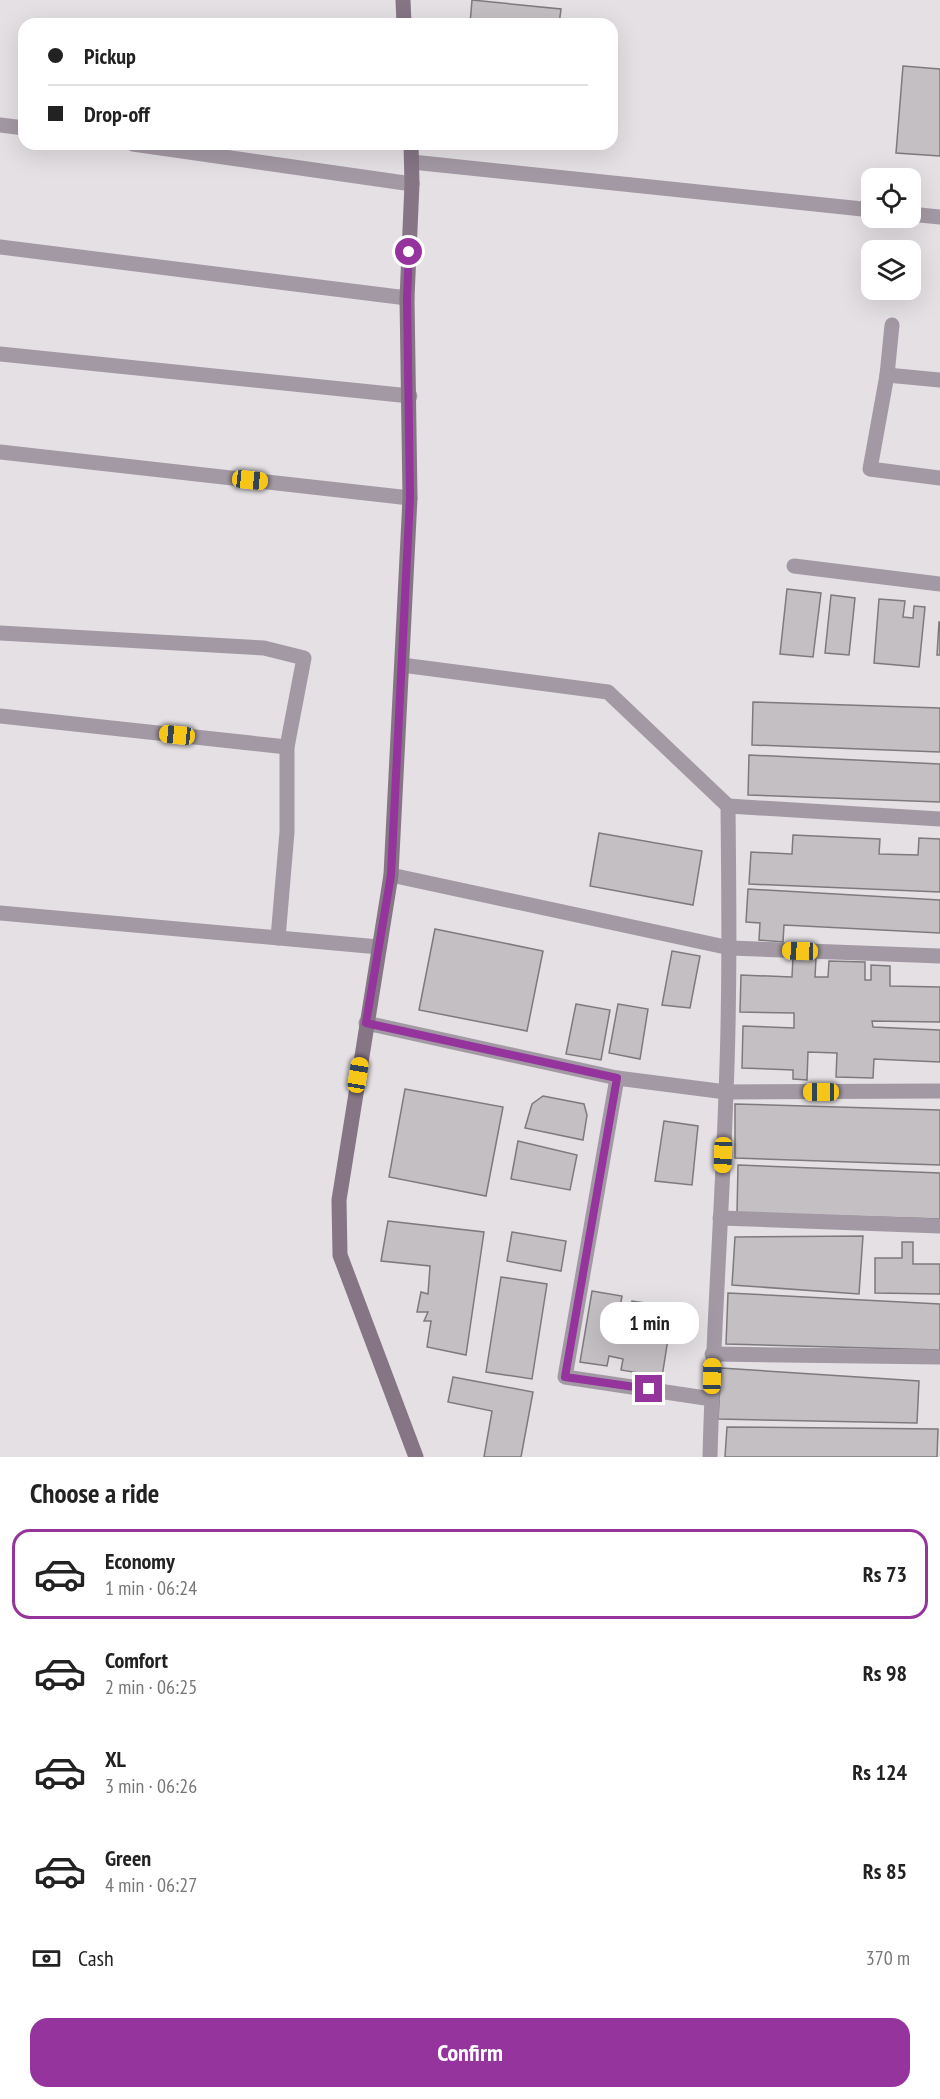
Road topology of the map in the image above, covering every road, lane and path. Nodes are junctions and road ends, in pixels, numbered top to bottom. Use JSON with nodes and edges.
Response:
{"nodes":[{"id":1,"x":403,"y":0,"type":"edge"},
{"id":2,"x":404,"y":18,"type":"edge"},
{"id":3,"x":0,"y":125,"type":"edge"},
{"id":4,"x":18,"y":127,"type":"edge"},
{"id":5,"x":175,"y":150,"type":"edge"},
{"id":6,"x":411,"y":150,"type":"edge"},
{"id":7,"x":412,"y":162,"type":"junction"},
{"id":8,"x":412,"y":184,"type":"junction"},
{"id":9,"x":861,"y":209,"type":"edge"},
{"id":10,"x":921,"y":215,"type":"edge"},
{"id":11,"x":940,"y":217,"type":"edge"},
{"id":12,"x":0,"y":247,"type":"edge"},
{"id":13,"x":407,"y":298,"type":"junction"},
{"id":14,"x":892,"y":325,"type":"dead end"},
{"id":15,"x":0,"y":354,"type":"edge"},
{"id":16,"x":887,"y":375,"type":"junction"},
{"id":17,"x":940,"y":380,"type":"edge"},
{"id":18,"x":410,"y":396,"type":"junction"},
{"id":19,"x":0,"y":452,"type":"edge"},
{"id":20,"x":940,"y":478,"type":"edge"},
{"id":21,"x":410,"y":498,"type":"junction"},
{"id":22,"x":794,"y":566,"type":"dead end"},
{"id":23,"x":940,"y":584,"type":"edge"},
{"id":24,"x":0,"y":633,"type":"edge"},
{"id":25,"x":402,"y":665,"type":"junction"},
{"id":26,"x":0,"y":716,"type":"edge"},
{"id":27,"x":287,"y":747,"type":"junction"},
{"id":28,"x":728,"y":806,"type":"junction"},
{"id":29,"x":940,"y":819,"type":"edge"},
{"id":30,"x":391,"y":875,"type":"junction"},
{"id":31,"x":0,"y":914,"type":"edge"},
{"id":32,"x":278,"y":938,"type":"junction"},
{"id":33,"x":378,"y":947,"type":"junction"},
{"id":34,"x":730,"y":948,"type":"junction"},
{"id":35,"x":940,"y":956,"type":"edge"},
{"id":36,"x":366,"y":1023,"type":"junction"},
{"id":37,"x":617,"y":1078,"type":"junction"},
{"id":38,"x":940,"y":1091,"type":"edge"},
{"id":39,"x":726,"y":1092,"type":"junction"},
{"id":40,"x":720,"y":1218,"type":"junction"},
{"id":41,"x":940,"y":1226,"type":"edge"},
{"id":42,"x":712,"y":1354,"type":"junction"},
{"id":43,"x":940,"y":1357,"type":"edge"},
{"id":44,"x":712,"y":1399,"type":"junction"},
{"id":45,"x":416,"y":1457,"type":"edge"},
{"id":46,"x":710,"y":1457,"type":"edge"}],
"edges":[{"from":1,"to":2,"type":"main road"},
{"from":3,"to":4,"type":"street"},
{"from":5,"to":8,"type":"street"},
{"from":6,"to":7,"type":"main road"},
{"from":7,"to":8,"type":"main road"},
{"from":7,"to":9,"type":"street"},
{"from":8,"to":13,"type":"main road"},
{"from":10,"to":11,"type":"street"},
{"from":12,"to":13,"type":"street"},
{"from":13,"to":18,"type":"main road"},
{"from":14,"to":16,"type":"street"},
{"from":15,"to":18,"type":"street"},
{"from":16,"to":17,"type":"street"},
{"from":16,"to":20,"type":"street"},
{"from":18,"to":21,"type":"main road"},
{"from":19,"to":21,"type":"street"},
{"from":21,"to":25,"type":"main road"},
{"from":22,"to":23,"type":"street"},
{"from":24,"to":27,"type":"street"},
{"from":25,"to":28,"type":"street"},
{"from":25,"to":30,"type":"main road"},
{"from":26,"to":27,"type":"street"},
{"from":27,"to":32,"type":"street"},
{"from":28,"to":29,"type":"street"},
{"from":28,"to":34,"type":"street"},
{"from":30,"to":33,"type":"main road"},
{"from":30,"to":34,"type":"street"},
{"from":31,"to":32,"type":"street"},
{"from":32,"to":33,"type":"street"},
{"from":33,"to":36,"type":"main road"},
{"from":34,"to":35,"type":"street"},
{"from":34,"to":39,"type":"street"},
{"from":36,"to":37,"type":"street"},
{"from":36,"to":45,"type":"main road"},
{"from":37,"to":39,"type":"street"},
{"from":37,"to":44,"type":"street"},
{"from":38,"to":39,"type":"street"},
{"from":39,"to":40,"type":"street"},
{"from":40,"to":41,"type":"street"},
{"from":40,"to":42,"type":"street"},
{"from":42,"to":43,"type":"street"},
{"from":42,"to":44,"type":"street"},
{"from":44,"to":46,"type":"street"}]}
